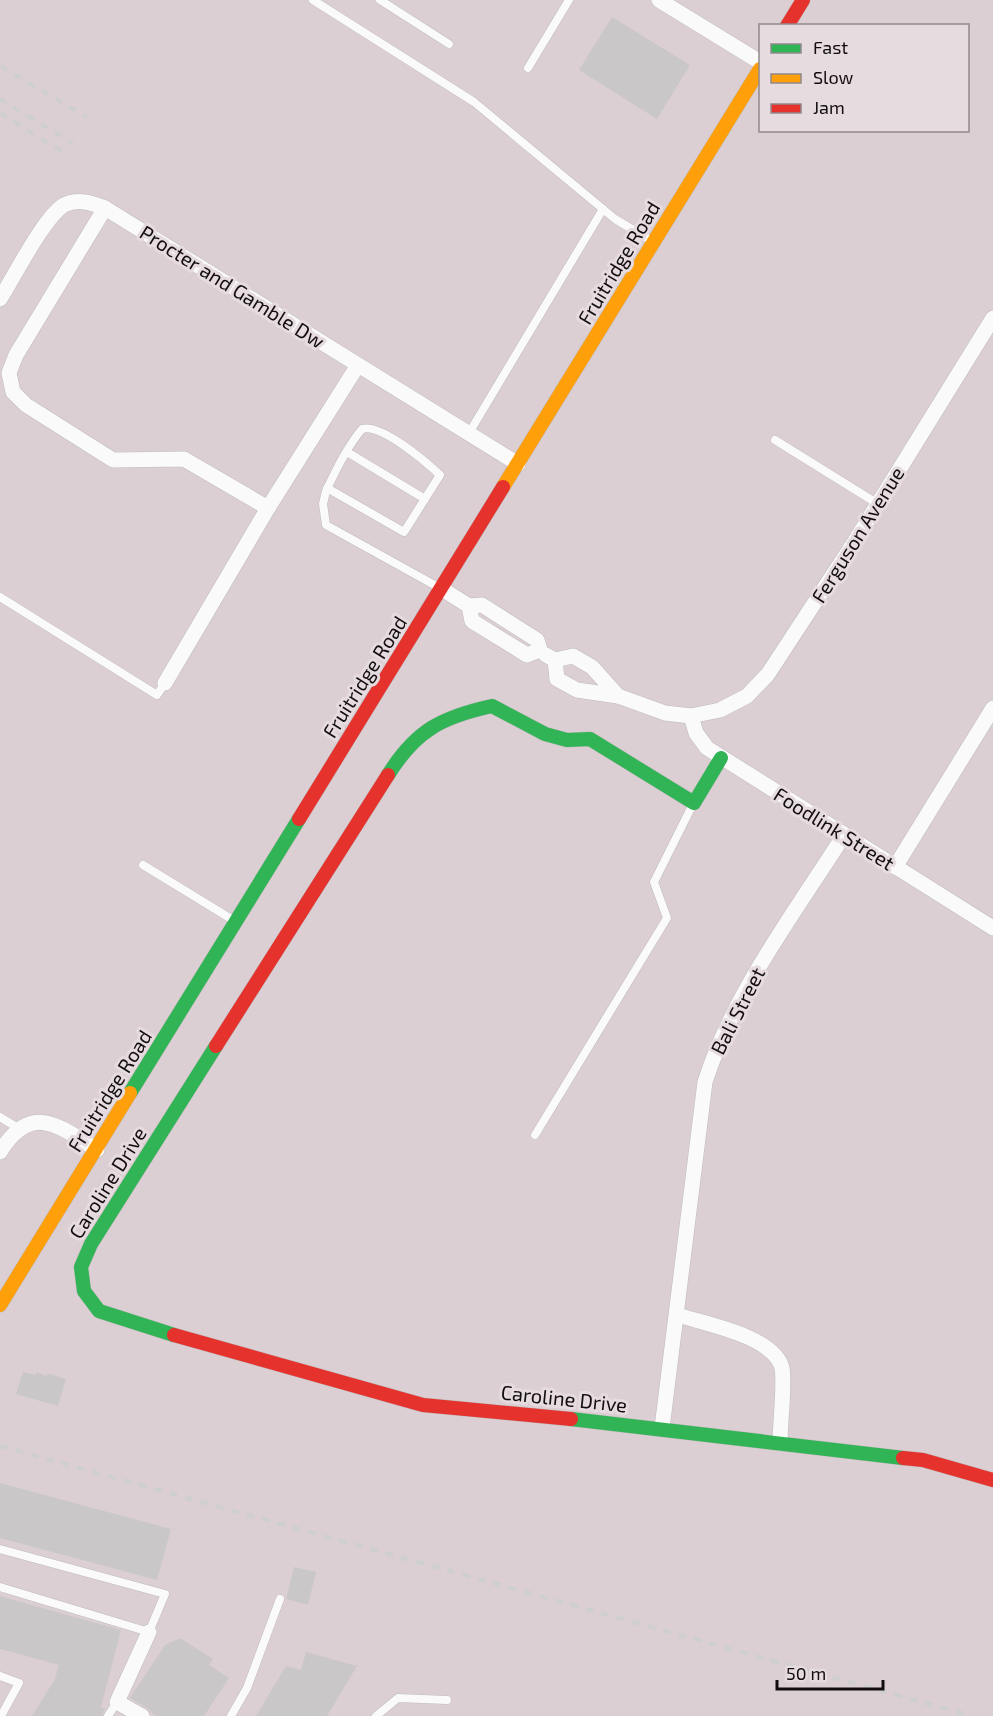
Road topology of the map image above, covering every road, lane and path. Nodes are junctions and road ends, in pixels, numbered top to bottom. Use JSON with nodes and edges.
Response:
{"nodes":[{"id":1,"x":313,"y":0,"type":"edge"},
{"id":2,"x":380,"y":0,"type":"edge"},
{"id":3,"x":568,"y":0,"type":"edge"},
{"id":4,"x":659,"y":0,"type":"edge"},
{"id":5,"x":803,"y":0,"type":"edge"},
{"id":6,"x":788,"y":24,"type":"edge"},
{"id":7,"x":449,"y":44,"type":"dead end"},
{"id":8,"x":759,"y":61,"type":"edge"},
{"id":9,"x":528,"y":68,"type":"dead end"},
{"id":10,"x":759,"y":71,"type":"edge"},
{"id":11,"x":105,"y":208,"type":"junction"},
{"id":12,"x":603,"y":208,"type":"junction"},
{"id":13,"x":654,"y":243,"type":"junction"},
{"id":14,"x":0,"y":299,"type":"edge"},
{"id":15,"x":993,"y":318,"type":"edge"},
{"id":16,"x":358,"y":365,"type":"junction"},
{"id":17,"x":469,"y":433,"type":"junction"},
{"id":18,"x":775,"y":440,"type":"dead end"},
{"id":19,"x":346,"y":452,"type":"junction"},
{"id":20,"x":518,"y":464,"type":"junction"},
{"id":21,"x":327,"y":488,"type":"junction"},
{"id":22,"x":425,"y":499,"type":"junction"},
{"id":23,"x":878,"y":504,"type":"junction"},
{"id":24,"x":268,"y":507,"type":"junction"},
{"id":25,"x":442,"y":589,"type":"junction"},
{"id":26,"x":0,"y":597,"type":"edge"},
{"id":27,"x":555,"y":660,"type":"junction"},
{"id":28,"x":165,"y":683,"type":"joint"},
{"id":29,"x":618,"y":696,"type":"junction"},
{"id":30,"x":993,"y":708,"type":"edge"},
{"id":31,"x":691,"y":716,"type":"junction"},
{"id":32,"x":721,"y":758,"type":"junction"},
{"id":33,"x":694,"y":803,"type":"junction"},
{"id":34,"x":844,"y":835,"type":"junction"},
{"id":35,"x":143,"y":865,"type":"dead end"},
{"id":36,"x":895,"y":867,"type":"junction"},
{"id":37,"x":237,"y":922,"type":"junction"},
{"id":38,"x":993,"y":928,"type":"edge"},
{"id":39,"x":0,"y":1117,"type":"edge"},
{"id":40,"x":18,"y":1128,"type":"junction"},
{"id":41,"x":535,"y":1135,"type":"dead end"},
{"id":42,"x":97,"y":1150,"type":"junction"},
{"id":43,"x":0,"y":1152,"type":"edge"},
{"id":44,"x":0,"y":1305,"type":"edge"},
{"id":45,"x":678,"y":1315,"type":"junction"},
{"id":46,"x":662,"y":1428,"type":"junction"},
{"id":47,"x":780,"y":1443,"type":"junction"},
{"id":48,"x":993,"y":1480,"type":"edge"},
{"id":49,"x":0,"y":1549,"type":"edge"},
{"id":50,"x":0,"y":1587,"type":"edge"},
{"id":51,"x":280,"y":1599,"type":"dead end"},
{"id":52,"x":149,"y":1632,"type":"junction"},
{"id":53,"x":0,"y":1676,"type":"edge"},
{"id":54,"x":447,"y":1700,"type":"dead end"},
{"id":55,"x":117,"y":1702,"type":"junction"},
{"id":56,"x":1,"y":1716,"type":"edge"},
{"id":57,"x":108,"y":1716,"type":"edge"},
{"id":58,"x":142,"y":1716,"type":"edge"},
{"id":59,"x":231,"y":1716,"type":"edge"},
{"id":60,"x":376,"y":1716,"type":"edge"}],
"edges":[{"from":1,"to":12,"type":"lane"},
{"from":2,"to":7,"type":"lane"},
{"from":3,"to":9,"type":"lane"},
{"from":4,"to":8,"type":"street"},
{"from":5,"to":6,"type":"street"},
{"from":10,"to":13,"type":"street","name":"Fruitridge Road"},
{"from":11,"to":14,"type":"street","name":"Procter and Gamble Dw"},
{"from":11,"to":16,"type":"street","name":"Procter and Gamble Dw"},
{"from":11,"to":24,"type":"street"},
{"from":12,"to":13,"type":"lane"},
{"from":12,"to":17,"type":"lane"},
{"from":13,"to":20,"type":"street","name":"Fruitridge Road"},
{"from":15,"to":23,"type":"street","name":"Ferguson Avenue"},
{"from":16,"to":17,"type":"street","name":"Procter and Gamble Dw"},
{"from":16,"to":24,"type":"street"},
{"from":17,"to":20,"type":"street","name":"Procter and Gamble Dw"},
{"from":18,"to":23,"type":"lane"},
{"from":19,"to":21,"type":"lane"},
{"from":19,"to":22,"type":"lane"},
{"from":19,"to":22,"type":"lane"},
{"from":20,"to":25,"type":"street","name":"Fruitridge Road"},
{"from":21,"to":22,"type":"lane"},
{"from":21,"to":25,"type":"lane"},
{"from":23,"to":31,"type":"street","name":"Ferguson Avenue"},
{"from":24,"to":28,"type":"street"},
{"from":25,"to":27,"type":"street"},
{"from":25,"to":37,"type":"street","name":"Fruitridge Road"},
{"from":26,"to":28,"type":"lane"},
{"from":27,"to":29,"type":"street"},
{"from":27,"to":29,"type":"street"},
{"from":29,"to":31,"type":"street","name":"Ferguson Avenue"},
{"from":30,"to":36,"type":"street"},
{"from":31,"to":32,"type":"street","name":"Foodlink Street"},
{"from":32,"to":33,"type":"street"},
{"from":32,"to":34,"type":"street","name":"Foodlink Street"},
{"from":33,"to":41,"type":"lane"},
{"from":33,"to":46,"type":"street","name":"Caroline Drive"},
{"from":34,"to":36,"type":"street","name":"Foodlink Street"},
{"from":34,"to":45,"type":"street","name":"Bali Street"},
{"from":35,"to":37,"type":"lane"},
{"from":36,"to":38,"type":"street","name":"Foodlink Street"},
{"from":37,"to":42,"type":"street","name":"Fruitridge Road"},
{"from":39,"to":40,"type":"lane"},
{"from":40,"to":42,"type":"street"},
{"from":40,"to":43,"type":"street"},
{"from":42,"to":44,"type":"street","name":"Fruitridge Road"},
{"from":45,"to":46,"type":"street","name":"Bali Street"},
{"from":45,"to":47,"type":"street"},
{"from":46,"to":47,"type":"street","name":"Caroline Drive"},
{"from":47,"to":48,"type":"street","name":"Caroline Drive"},
{"from":49,"to":52,"type":"lane"},
{"from":50,"to":52,"type":"lane"},
{"from":51,"to":59,"type":"lane"},
{"from":52,"to":55,"type":"street"},
{"from":53,"to":56,"type":"lane"},
{"from":54,"to":60,"type":"lane"},
{"from":55,"to":57,"type":"lane"},
{"from":55,"to":58,"type":"street"}]}
